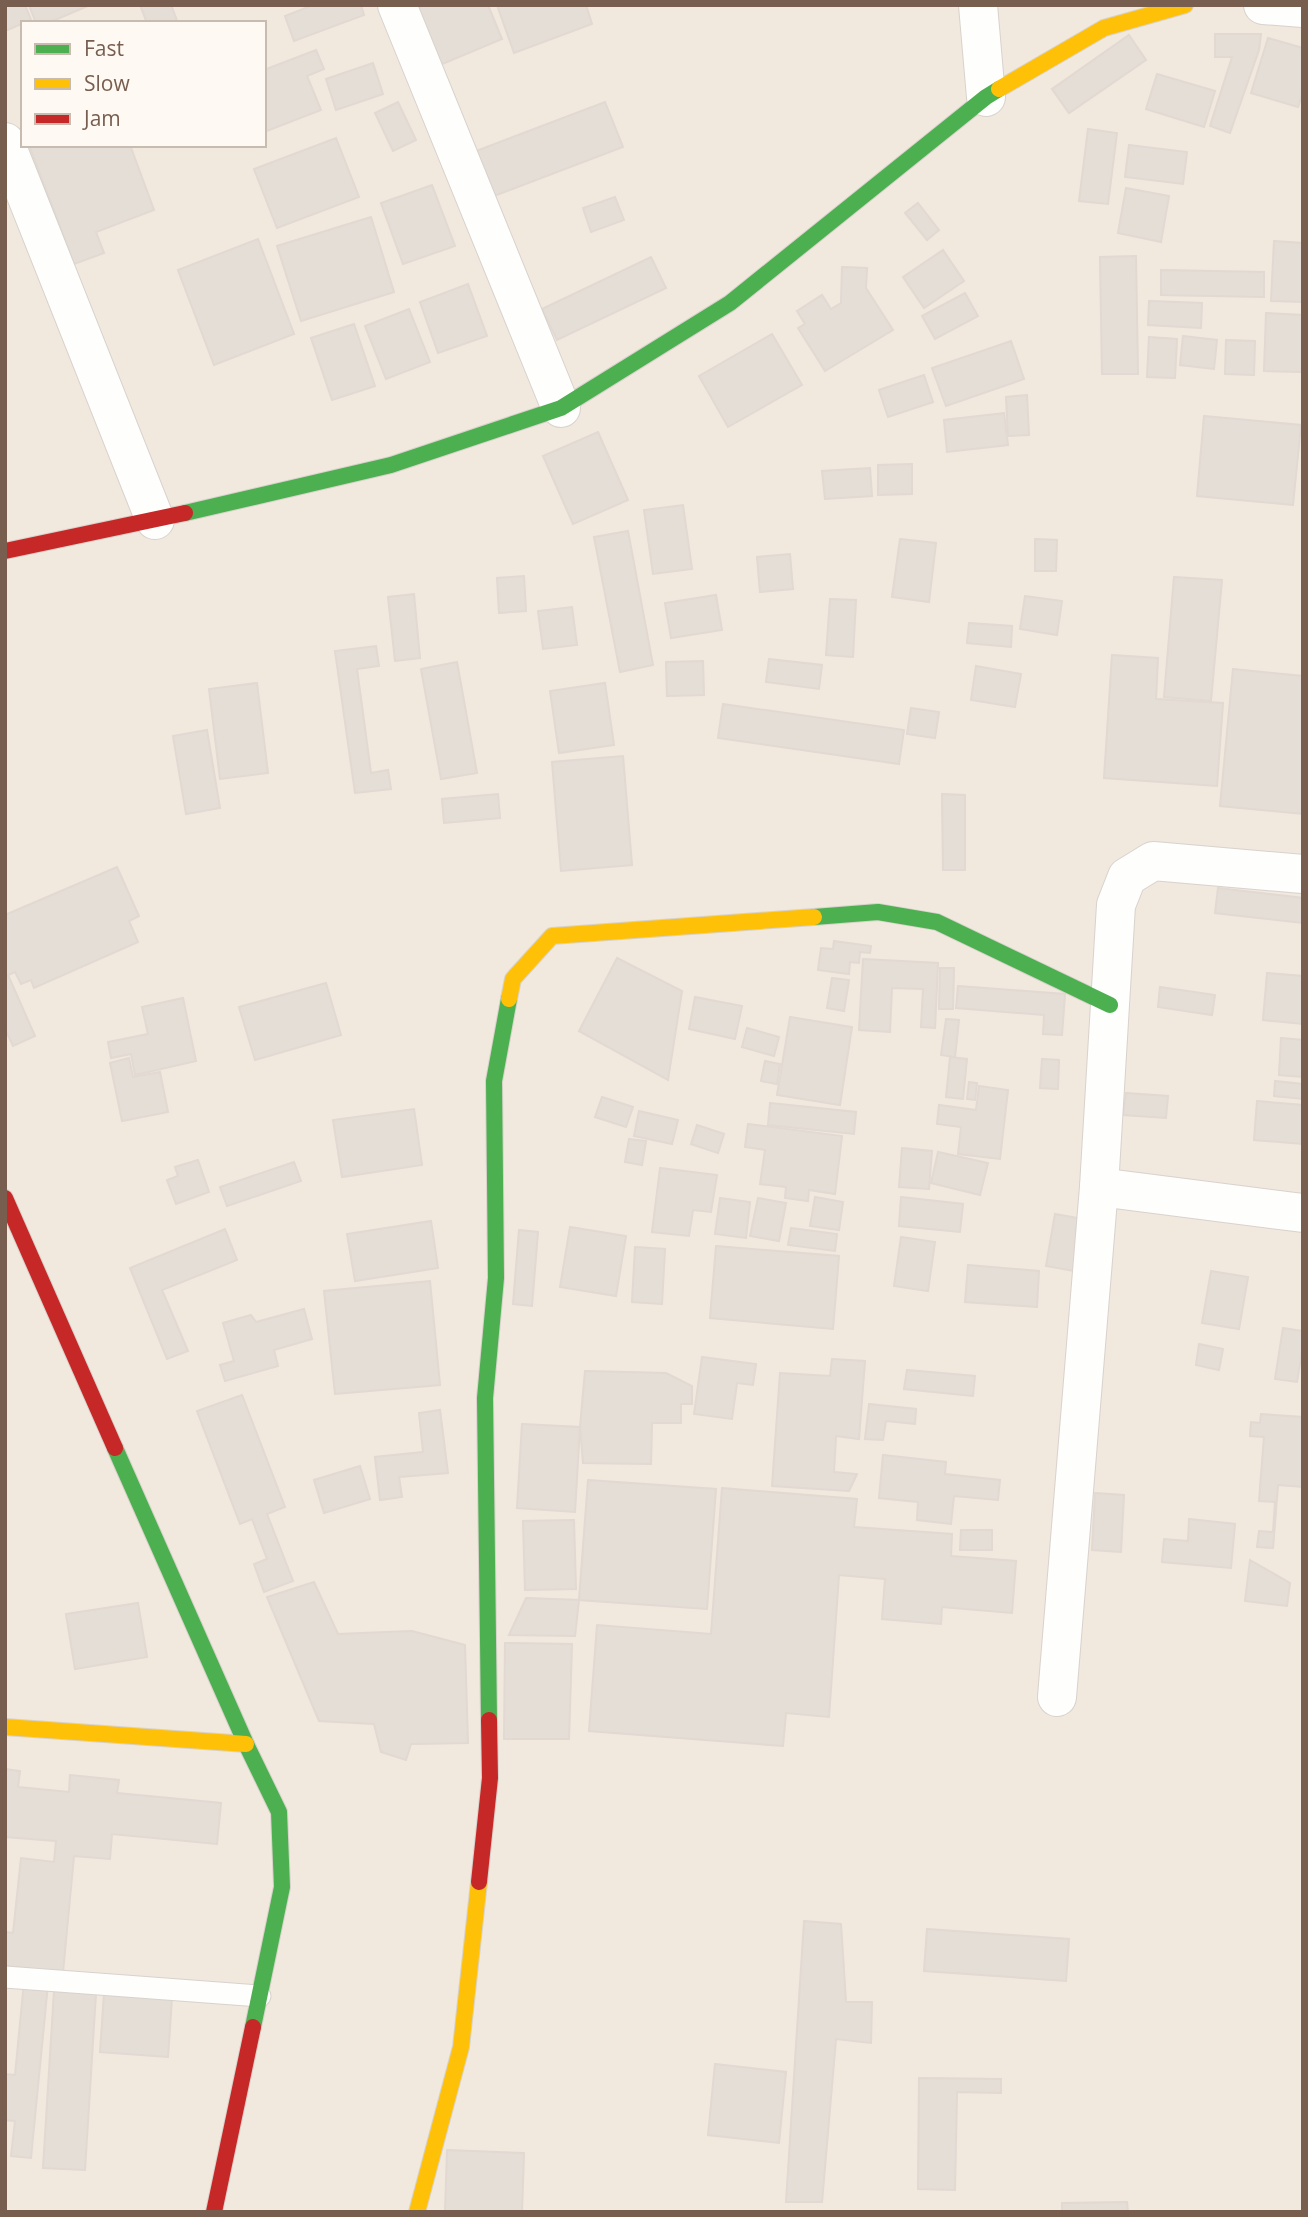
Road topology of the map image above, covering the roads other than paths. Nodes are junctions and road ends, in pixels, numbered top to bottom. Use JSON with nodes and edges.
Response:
{"nodes":[{"id":1,"x":397,"y":5,"type":"edge"},
{"id":2,"x":978,"y":5,"type":"edge"},
{"id":3,"x":1185,"y":5,"type":"edge"},
{"id":4,"x":1264,"y":5,"type":"edge"},
{"id":5,"x":1303,"y":8,"type":"edge"},
{"id":6,"x":986,"y":97,"type":"junction"},
{"id":7,"x":5,"y":142,"type":"edge"},
{"id":8,"x":561,"y":408,"type":"junction"},
{"id":9,"x":155,"y":520,"type":"junction"},
{"id":10,"x":5,"y":551,"type":"edge"},
{"id":11,"x":1303,"y":874,"type":"edge"},
{"id":12,"x":1110,"y":1006,"type":"junction"},
{"id":13,"x":1099,"y":1187,"type":"junction"},
{"id":14,"x":5,"y":1198,"type":"edge"},
{"id":15,"x":1303,"y":1213,"type":"edge"},
{"id":16,"x":1057,"y":1697,"type":"dead end"},
{"id":17,"x":5,"y":1727,"type":"edge"},
{"id":18,"x":246,"y":1744,"type":"junction"},
{"id":19,"x":5,"y":1977,"type":"edge"},
{"id":20,"x":260,"y":1996,"type":"junction"},
{"id":21,"x":214,"y":2212,"type":"edge"},
{"id":22,"x":417,"y":2212,"type":"edge"}],
"edges":[{"from":1,"to":8,"type":"street"},
{"from":2,"to":6,"type":"street"},
{"from":3,"to":6,"type":"street"},
{"from":4,"to":5,"type":"street"},
{"from":6,"to":8,"type":"street"},
{"from":7,"to":9,"type":"street"},
{"from":8,"to":9,"type":"street"},
{"from":9,"to":10,"type":"street"},
{"from":11,"to":12,"type":"street"},
{"from":12,"to":13,"type":"street"},
{"from":12,"to":22,"type":"street"},
{"from":13,"to":15,"type":"street"},
{"from":13,"to":16,"type":"street"},
{"from":14,"to":18,"type":"street"},
{"from":17,"to":18,"type":"street"},
{"from":18,"to":20,"type":"street"},
{"from":19,"to":20,"type":"lane"},
{"from":20,"to":21,"type":"street"}]}
